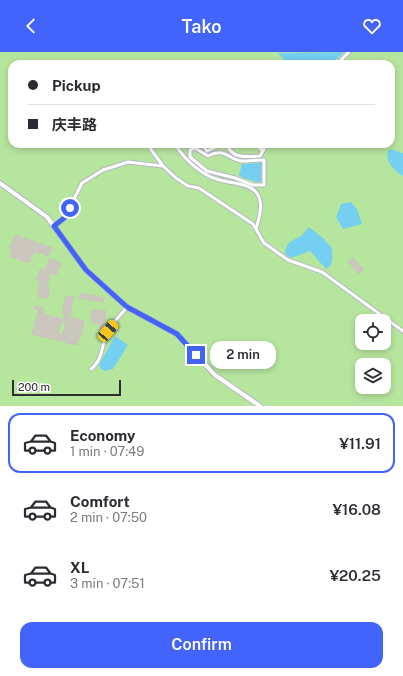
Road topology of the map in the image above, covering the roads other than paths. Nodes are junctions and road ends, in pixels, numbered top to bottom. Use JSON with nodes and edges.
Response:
{"nodes":[{"id":1,"x":349,"y":52,"type":"edge"},
{"id":2,"x":341,"y":60,"type":"edge"},
{"id":3,"x":149,"y":148,"type":"edge"},
{"id":4,"x":178,"y":148,"type":"edge"},
{"id":5,"x":205,"y":148,"type":"edge"},
{"id":6,"x":213,"y":148,"type":"edge"},
{"id":7,"x":228,"y":148,"type":"edge"},
{"id":8,"x":260,"y":148,"type":"edge"},
{"id":9,"x":265,"y":148,"type":"edge"},
{"id":10,"x":263,"y":151,"type":"junction"},
{"id":11,"x":240,"y":161,"type":"joint"},
{"id":12,"x":163,"y":166,"type":"junction"},
{"id":13,"x":0,"y":183,"type":"edge"},
{"id":14,"x":54,"y":226,"type":"junction"},
{"id":15,"x":256,"y":230,"type":"junction"},
{"id":16,"x":127,"y":307,"type":"junction"},
{"id":17,"x":403,"y":331,"type":"edge"},
{"id":18,"x":91,"y":369,"type":"dead end"},
{"id":19,"x":260,"y":406,"type":"edge"}],
"edges":[{"from":1,"to":2,"type":"street"},
{"from":3,"to":12,"type":"street"},
{"from":4,"to":15,"type":"street"},
{"from":5,"to":6,"type":"street"},
{"from":7,"to":10,"type":"street"},
{"from":8,"to":10,"type":"street"},
{"from":9,"to":10,"type":"street"},
{"from":11,"to":11,"type":"street"},
{"from":12,"to":14,"type":"street"},
{"from":12,"to":15,"type":"street"},
{"from":13,"to":14,"type":"street"},
{"from":14,"to":16,"type":"street"},
{"from":15,"to":17,"type":"street"},
{"from":16,"to":18,"type":"street"},
{"from":16,"to":19,"type":"street"}]}
